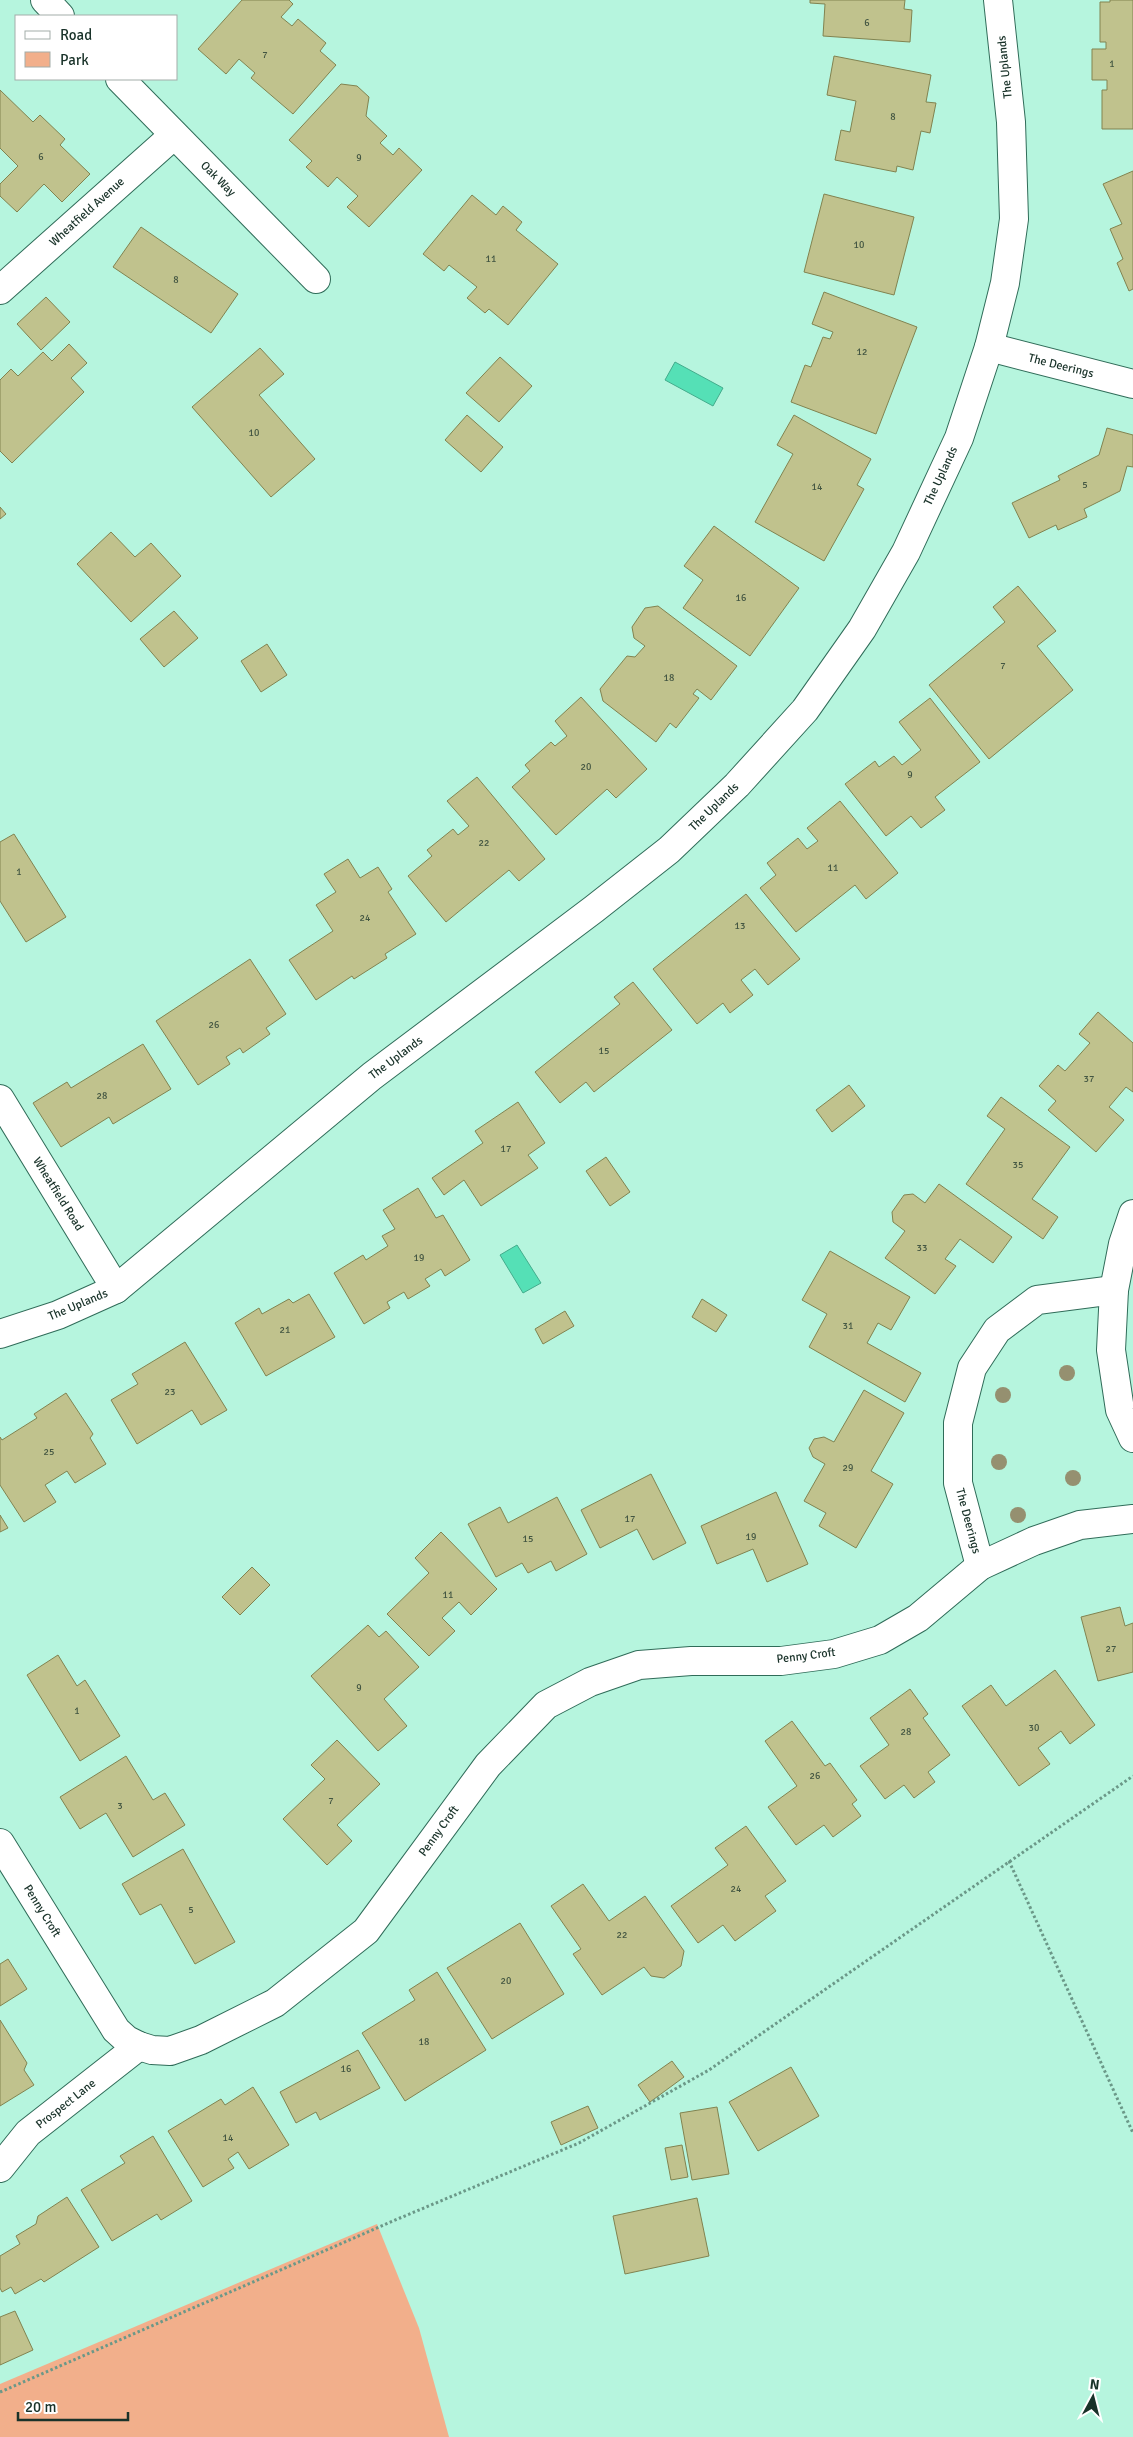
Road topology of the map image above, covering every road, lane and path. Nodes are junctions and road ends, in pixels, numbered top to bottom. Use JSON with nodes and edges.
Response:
{"nodes":[{"id":1,"x":45,"y":0,"type":"edge"},
{"id":2,"x":998,"y":0,"type":"edge"},
{"id":3,"x":59,"y":15,"type":"edge"},
{"id":4,"x":121,"y":80,"type":"edge"},
{"id":5,"x":174,"y":135,"type":"junction"},
{"id":6,"x":316,"y":279,"type":"dead end"},
{"id":7,"x":0,"y":290,"type":"edge"},
{"id":8,"x":989,"y":347,"type":"junction"},
{"id":9,"x":1133,"y":384,"type":"edge"},
{"id":10,"x":0,"y":1100,"type":"edge"},
{"id":11,"x":1133,"y":1214,"type":"edge"},
{"id":12,"x":116,"y":1289,"type":"junction"},
{"id":13,"x":1114,"y":1290,"type":"junction"},
{"id":14,"x":0,"y":1334,"type":"edge"},
{"id":15,"x":1133,"y":1438,"type":"edge"},
{"id":16,"x":1133,"y":1519,"type":"edge"},
{"id":17,"x":980,"y":1566,"type":"junction"},
{"id":18,"x":1133,"y":1776,"type":"edge"},
{"id":19,"x":0,"y":1842,"type":"edge"},
{"id":20,"x":1009,"y":1861,"type":"junction"},
{"id":21,"x":139,"y":2046,"type":"junction"},
{"id":22,"x":1133,"y":2134,"type":"edge"},
{"id":23,"x":0,"y":2168,"type":"edge"},
{"id":24,"x":0,"y":2392,"type":"edge"}],
"edges":[{"from":1,"to":3,"type":"street"},
{"from":2,"to":8,"type":"street","name":"The Uplands"},
{"from":4,"to":5,"type":"street","name":"Oak Way"},
{"from":5,"to":6,"type":"street","name":"Oak Way"},
{"from":5,"to":7,"type":"street","name":"Wheatfield Avenue"},
{"from":8,"to":9,"type":"street","name":"The Deerings"},
{"from":8,"to":12,"type":"street","name":"The Uplands"},
{"from":10,"to":12,"type":"street","name":"Wheatfield Road"},
{"from":11,"to":13,"type":"street"},
{"from":12,"to":14,"type":"street","name":"The Uplands"},
{"from":13,"to":15,"type":"street"},
{"from":13,"to":17,"type":"street","name":"The Deerings"},
{"from":16,"to":17,"type":"street","name":"The Deerings"},
{"from":17,"to":21,"type":"street","name":"Penny Croft"},
{"from":18,"to":20,"type":"path"},
{"from":19,"to":21,"type":"street","name":"Penny Croft"},
{"from":20,"to":22,"type":"path"},
{"from":20,"to":24,"type":"path"},
{"from":21,"to":23,"type":"street","name":"Prospect Lane"}]}
